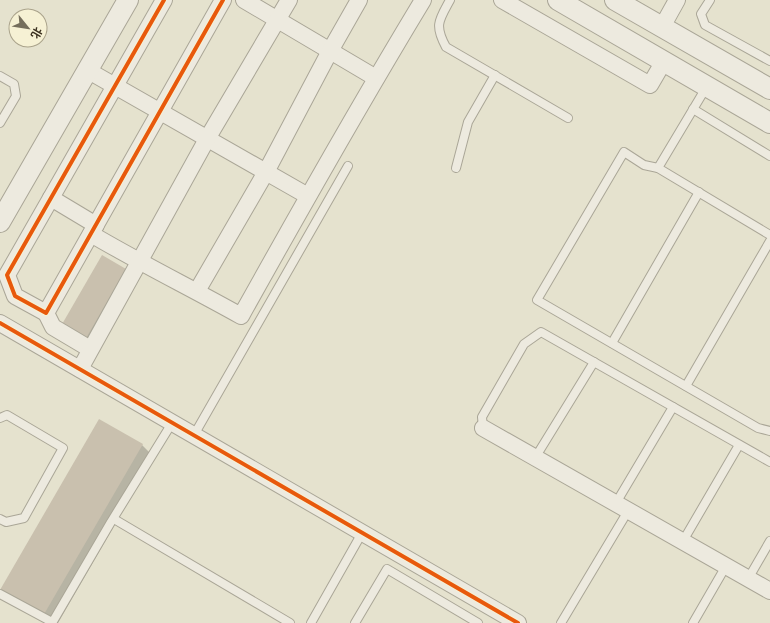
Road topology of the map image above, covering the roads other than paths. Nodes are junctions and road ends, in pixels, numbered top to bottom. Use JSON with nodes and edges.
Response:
{"nodes":[{"id":1,"x":128,"y":0,"type":"edge"},
{"id":2,"x":164,"y":0,"type":"edge"},
{"id":3,"x":223,"y":0,"type":"edge"},
{"id":4,"x":244,"y":0,"type":"edge"},
{"id":5,"x":289,"y":0,"type":"edge"},
{"id":6,"x":359,"y":0,"type":"edge"},
{"id":7,"x":423,"y":0,"type":"edge"},
{"id":8,"x":450,"y":0,"type":"edge"},
{"id":9,"x":502,"y":0,"type":"edge"},
{"id":10,"x":558,"y":0,"type":"edge"},
{"id":11,"x":615,"y":0,"type":"edge"},
{"id":12,"x":677,"y":0,"type":"edge"},
{"id":13,"x":710,"y":0,"type":"edge"},
{"id":14,"x":278,"y":19,"type":"junction"},
{"id":15,"x":662,"y":27,"type":"junction"},
{"id":16,"x":330,"y":50,"type":"junction"},
{"id":17,"x":664,"y":61,"type":"junction"},
{"id":18,"x":770,"y":61,"type":"edge"},
{"id":19,"x":87,"y":70,"type":"junction"},
{"id":20,"x":0,"y":76,"type":"edge"},
{"id":21,"x":495,"y":76,"type":"junction"},
{"id":22,"x":376,"y":78,"type":"junction"},
{"id":23,"x":114,"y":86,"type":"junction"},
{"id":24,"x":707,"y":86,"type":"junction"},
{"id":25,"x":770,"y":89,"type":"edge"},
{"id":26,"x":693,"y":109,"type":"junction"},
{"id":27,"x":160,"y":112,"type":"junction"},
{"id":28,"x":568,"y":118,"type":"dead end"},
{"id":29,"x":0,"y":123,"type":"edge"},
{"id":30,"x":770,"y":123,"type":"edge"},
{"id":31,"x":207,"y":139,"type":"junction"},
{"id":32,"x":770,"y":156,"type":"edge"},
{"id":33,"x":348,"y":166,"type":"dead end"},
{"id":34,"x":456,"y":168,"type":"dead end"},
{"id":35,"x":658,"y":168,"type":"junction"},
{"id":36,"x":266,"y":172,"type":"junction"},
{"id":37,"x":699,"y":192,"type":"junction"},
{"id":38,"x":308,"y":196,"type":"junction"},
{"id":39,"x":51,"y":198,"type":"junction"},
{"id":40,"x":0,"y":222,"type":"edge"},
{"id":41,"x":94,"y":229,"type":"junction"},
{"id":42,"x":770,"y":235,"type":"edge"},
{"id":43,"x":770,"y":241,"type":"edge"},
{"id":44,"x":139,"y":262,"type":"junction"},
{"id":45,"x":197,"y":291,"type":"junction"},
{"id":46,"x":46,"y":313,"type":"junction"},
{"id":47,"x":0,"y":323,"type":"edge"},
{"id":48,"x":612,"y":343,"type":"junction"},
{"id":49,"x":90,"y":350,"type":"junction"},
{"id":50,"x":594,"y":362,"type":"junction"},
{"id":51,"x":80,"y":369,"type":"junction"},
{"id":52,"x":686,"y":386,"type":"junction"},
{"id":53,"x":673,"y":407,"type":"junction"},
{"id":54,"x":0,"y":418,"type":"edge"},
{"id":55,"x":172,"y":423,"type":"junction"},
{"id":56,"x":483,"y":428,"type":"joint"},
{"id":57,"x":770,"y":431,"type":"edge"},
{"id":58,"x":194,"y":435,"type":"junction"},
{"id":59,"x":739,"y":445,"type":"junction"},
{"id":60,"x":535,"y":458,"type":"junction"},
{"id":61,"x":770,"y":462,"type":"edge"},
{"id":62,"x":622,"y":507,"type":"junction"},
{"id":63,"x":0,"y":519,"type":"edge"},
{"id":64,"x":114,"y":519,"type":"junction"},
{"id":65,"x":362,"y":533,"type":"junction"},
{"id":66,"x":683,"y":541,"type":"junction"},
{"id":67,"x":770,"y":541,"type":"edge"},
{"id":68,"x":726,"y":566,"type":"junction"},
{"id":69,"x":748,"y":579,"type":"junction"},
{"id":70,"x":770,"y":591,"type":"edge"},
{"id":71,"x":0,"y":594,"type":"edge"},
{"id":72,"x":52,"y":623,"type":"edge"},
{"id":73,"x":290,"y":623,"type":"edge"},
{"id":74,"x":311,"y":623,"type":"edge"},
{"id":75,"x":355,"y":623,"type":"edge"},
{"id":76,"x":478,"y":623,"type":"edge"},
{"id":77,"x":518,"y":623,"type":"edge"},
{"id":78,"x":561,"y":623,"type":"edge"},
{"id":79,"x":693,"y":623,"type":"edge"}],
"edges":[{"from":1,"to":19,"type":"street"},
{"from":2,"to":23,"type":"street"},
{"from":3,"to":27,"type":"street"},
{"from":4,"to":14,"type":"street"},
{"from":5,"to":14,"type":"street"},
{"from":6,"to":16,"type":"street"},
{"from":7,"to":22,"type":"street"},
{"from":8,"to":21,"type":"lane"},
{"from":9,"to":17,"type":"street"},
{"from":10,"to":17,"type":"street"},
{"from":11,"to":15,"type":"street"},
{"from":12,"to":15,"type":"street"},
{"from":13,"to":18,"type":"lane"},
{"from":14,"to":16,"type":"street"},
{"from":14,"to":31,"type":"street"},
{"from":15,"to":25,"type":"street"},
{"from":16,"to":22,"type":"street"},
{"from":16,"to":36,"type":"street"},
{"from":17,"to":24,"type":"street"},
{"from":19,"to":23,"type":"street"},
{"from":19,"to":40,"type":"street"},
{"from":20,"to":29,"type":"lane"},
{"from":21,"to":28,"type":"lane"},
{"from":21,"to":34,"type":"lane"},
{"from":22,"to":38,"type":"street"},
{"from":23,"to":27,"type":"street"},
{"from":23,"to":39,"type":"street"},
{"from":24,"to":26,"type":"lane"},
{"from":24,"to":30,"type":"street"},
{"from":26,"to":32,"type":"lane"},
{"from":26,"to":35,"type":"lane"},
{"from":27,"to":31,"type":"street"},
{"from":27,"to":41,"type":"street"},
{"from":31,"to":36,"type":"street"},
{"from":31,"to":44,"type":"street"},
{"from":33,"to":58,"type":"lane"},
{"from":35,"to":37,"type":"lane"},
{"from":35,"to":48,"type":"lane"},
{"from":36,"to":38,"type":"street"},
{"from":36,"to":45,"type":"street"},
{"from":37,"to":42,"type":"lane"},
{"from":37,"to":48,"type":"lane"},
{"from":38,"to":45,"type":"street"},
{"from":39,"to":41,"type":"street"},
{"from":39,"to":46,"type":"street"},
{"from":41,"to":44,"type":"street"},
{"from":41,"to":46,"type":"street"},
{"from":43,"to":52,"type":"lane"},
{"from":44,"to":45,"type":"street"},
{"from":44,"to":49,"type":"street"},
{"from":46,"to":49,"type":"street"},
{"from":47,"to":51,"type":"street"},
{"from":48,"to":52,"type":"lane"},
{"from":49,"to":51,"type":"street"},
{"from":50,"to":53,"type":"lane"},
{"from":50,"to":56,"type":"lane"},
{"from":50,"to":60,"type":"lane"},
{"from":51,"to":55,"type":"street"},
{"from":52,"to":57,"type":"lane"},
{"from":53,"to":59,"type":"lane"},
{"from":53,"to":62,"type":"lane"},
{"from":54,"to":63,"type":"lane"},
{"from":55,"to":58,"type":"street"},
{"from":55,"to":64,"type":"lane"},
{"from":56,"to":60,"type":"street"},
{"from":58,"to":65,"type":"street"},
{"from":59,"to":61,"type":"lane"},
{"from":59,"to":66,"type":"lane"},
{"from":60,"to":62,"type":"street"},
{"from":62,"to":66,"type":"street"},
{"from":62,"to":78,"type":"lane"},
{"from":64,"to":72,"type":"lane"},
{"from":64,"to":73,"type":"lane"},
{"from":65,"to":74,"type":"lane"},
{"from":65,"to":77,"type":"street"},
{"from":66,"to":68,"type":"street"},
{"from":67,"to":69,"type":"lane"},
{"from":68,"to":69,"type":"street"},
{"from":68,"to":79,"type":"lane"},
{"from":69,"to":70,"type":"street"},
{"from":71,"to":72,"type":"lane"},
{"from":75,"to":76,"type":"lane"}]}
